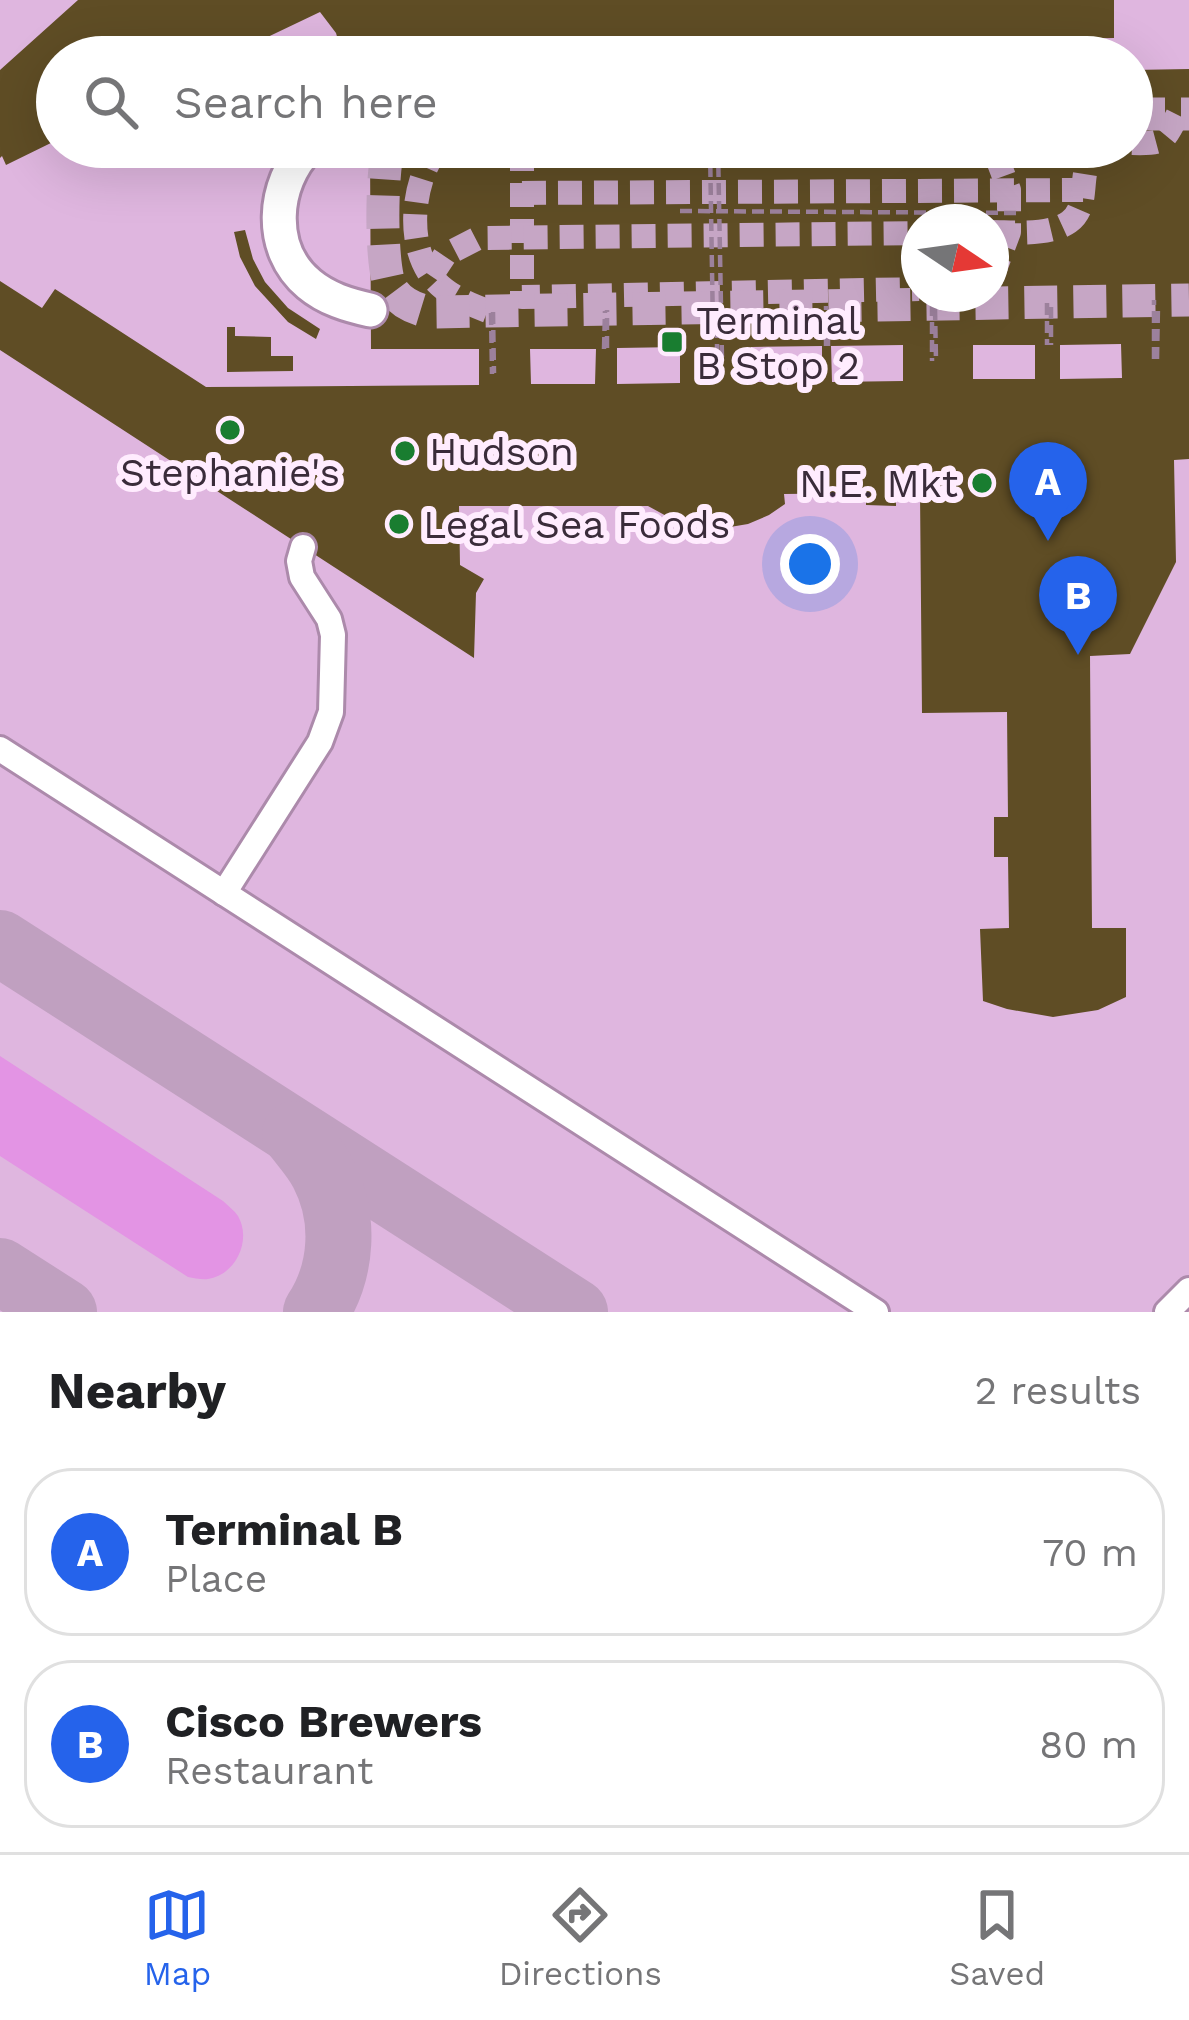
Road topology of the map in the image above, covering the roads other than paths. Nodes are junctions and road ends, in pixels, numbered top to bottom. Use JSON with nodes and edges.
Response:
{"nodes":[{"id":1,"x":292,"y":168,"type":"edge"},
{"id":2,"x":370,"y":310,"type":"dead end"},
{"id":3,"x":303,"y":547,"type":"dead end"},
{"id":4,"x":0,"y":748,"type":"edge"},
{"id":5,"x":224,"y":893,"type":"junction"},
{"id":6,"x":1189,"y":1290,"type":"edge"},
{"id":7,"x":876,"y":1312,"type":"edge"},
{"id":8,"x":1167,"y":1312,"type":"edge"}],
"edges":[{"from":1,"to":2,"type":"main road"},
{"from":3,"to":5,"type":"lane"},
{"from":4,"to":5,"type":"lane"},
{"from":5,"to":7,"type":"lane"},
{"from":6,"to":8,"type":"lane"}]}
